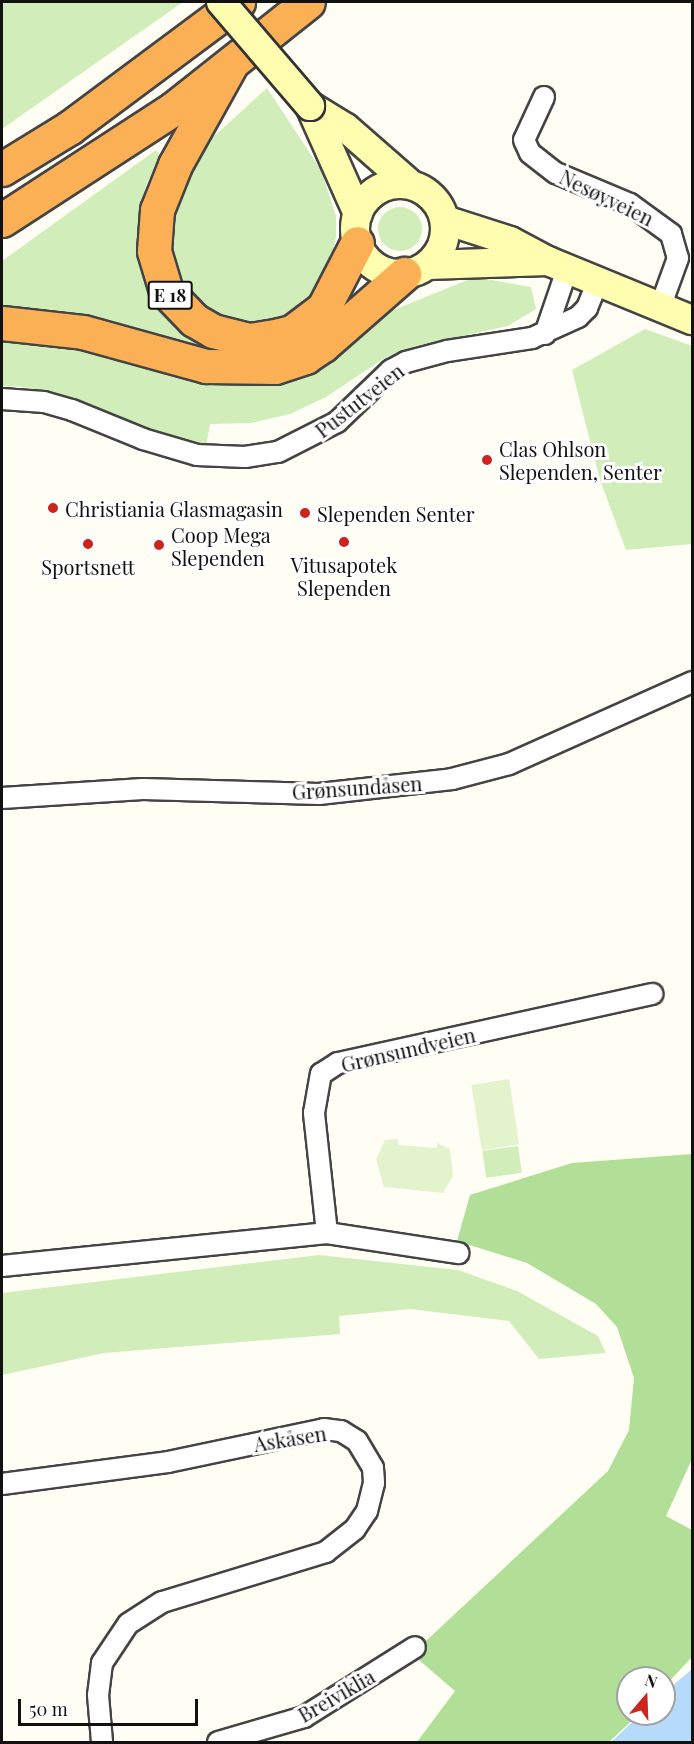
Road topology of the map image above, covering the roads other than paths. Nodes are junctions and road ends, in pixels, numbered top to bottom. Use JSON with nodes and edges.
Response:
{"nodes":[{"id":1,"x":220,"y":2,"type":"edge"},
{"id":2,"x":238,"y":2,"type":"edge"},
{"id":3,"x":308,"y":2,"type":"edge"},
{"id":4,"x":230,"y":66,"type":"junction"},
{"id":5,"x":544,"y":97,"type":"dead end"},
{"id":6,"x":310,"y":106,"type":"junction"},
{"id":7,"x":2,"y":169,"type":"edge"},
{"id":8,"x":411,"y":185,"type":"junction"},
{"id":9,"x":2,"y":220,"type":"edge"},
{"id":10,"x":445,"y":220,"type":"junction"},
{"id":11,"x":358,"y":228,"type":"junction"},
{"id":12,"x":558,"y":264,"type":"junction"},
{"id":13,"x":416,"y":270,"type":"junction"},
{"id":14,"x":599,"y":279,"type":"junction"},
{"id":15,"x":661,"y":305,"type":"junction"},
{"id":16,"x":693,"y":320,"type":"edge"},
{"id":17,"x":2,"y":323,"type":"edge"},
{"id":18,"x":545,"y":334,"type":"junction"},
{"id":19,"x":2,"y":399,"type":"edge"},
{"id":20,"x":693,"y":682,"type":"edge"},
{"id":21,"x":2,"y":798,"type":"edge"},
{"id":22,"x":653,"y":994,"type":"dead end"},
{"id":23,"x":327,"y":1233,"type":"junction"},
{"id":24,"x":458,"y":1253,"type":"dead end"},
{"id":25,"x":2,"y":1266,"type":"edge"},
{"id":26,"x":2,"y":1484,"type":"edge"},
{"id":27,"x":415,"y":1647,"type":"dead end"},
{"id":28,"x":102,"y":1743,"type":"edge"},
{"id":29,"x":218,"y":1743,"type":"edge"}],
"edges":[{"from":1,"to":6,"type":"street","bridge":true},
{"from":2,"to":7,"type":"highway"},
{"from":3,"to":4,"type":"highway","number":"E 18"},
{"from":4,"to":9,"type":"highway","number":"E 18"},
{"from":4,"to":11,"type":"highway","number":"E 18"},
{"from":5,"to":15,"type":"street","name":"Nesøyveien"},
{"from":6,"to":8,"type":"street"},
{"from":6,"to":11,"type":"street"},
{"from":8,"to":10,"type":"street"},
{"from":8,"to":11,"type":"street"},
{"from":10,"to":12,"type":"street"},
{"from":10,"to":13,"type":"street"},
{"from":11,"to":13,"type":"street"},
{"from":12,"to":13,"type":"street"},
{"from":12,"to":14,"type":"street"},
{"from":12,"to":18,"type":"street"},
{"from":13,"to":17,"type":"highway"},
{"from":14,"to":15,"type":"street"},
{"from":14,"to":18,"type":"street","name":"Pustutveien"},
{"from":15,"to":16,"type":"street"},
{"from":18,"to":19,"type":"street","name":"Pustutveien"},
{"from":20,"to":21,"type":"street","name":"Grønsundåsen"},
{"from":22,"to":23,"type":"street","name":"Grønsundveien"},
{"from":23,"to":24,"type":"street"},
{"from":23,"to":25,"type":"street"},
{"from":26,"to":28,"type":"street","name":"Askåsen"},
{"from":27,"to":29,"type":"street","name":"Breiviklia"}]}
